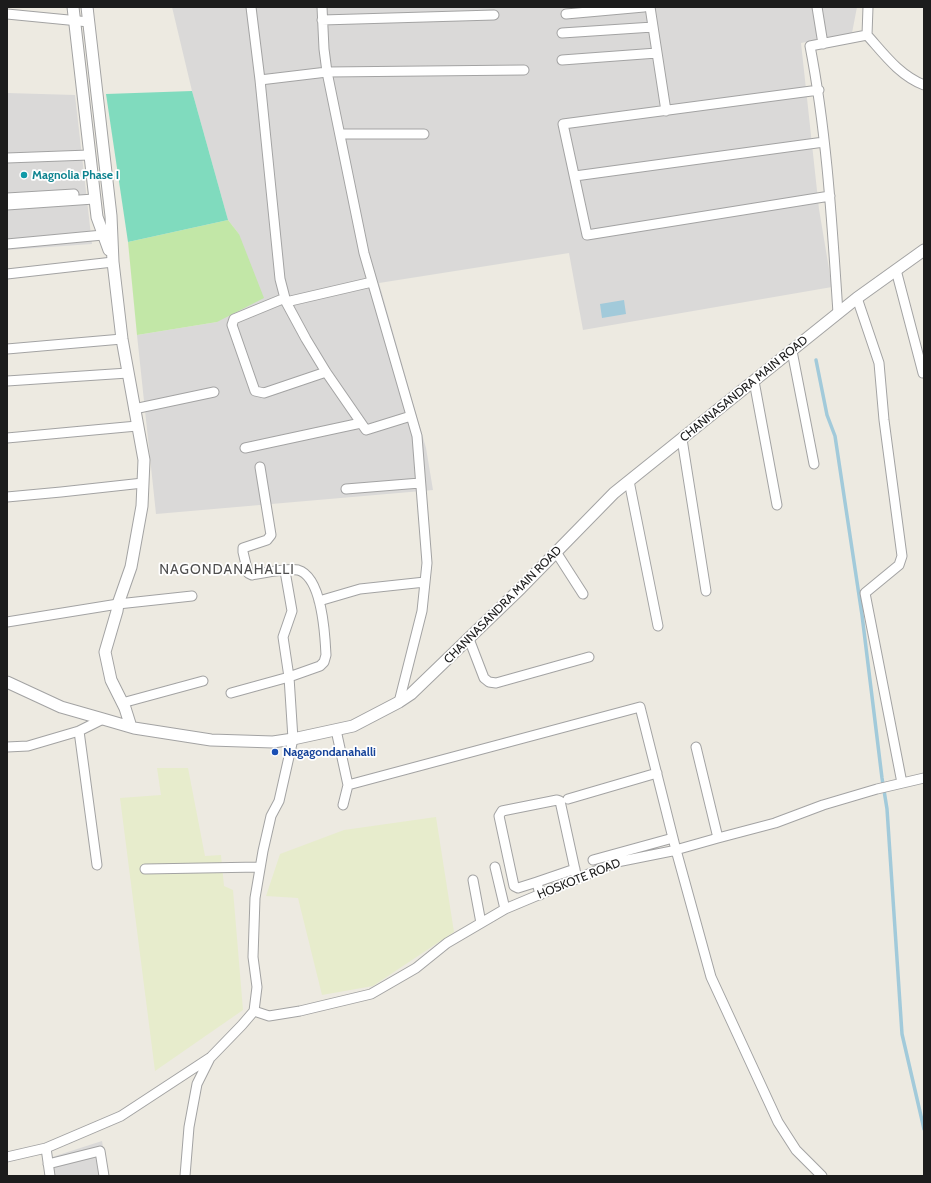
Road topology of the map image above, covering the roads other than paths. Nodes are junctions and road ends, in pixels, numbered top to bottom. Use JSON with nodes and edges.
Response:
{"nodes":[{"id":1,"x":73,"y":7,"type":"edge"},
{"id":2,"x":87,"y":7,"type":"edge"},
{"id":3,"x":251,"y":7,"type":"edge"},
{"id":4,"x":322,"y":7,"type":"edge"},
{"id":5,"x":644,"y":7,"type":"edge"},
{"id":6,"x":650,"y":7,"type":"edge"},
{"id":7,"x":817,"y":7,"type":"edge"},
{"id":8,"x":868,"y":7,"type":"edge"},
{"id":9,"x":7,"y":14,"type":"edge"},
{"id":10,"x":566,"y":14,"type":"dead end"},
{"id":11,"x":494,"y":15,"type":"dead end"},
{"id":12,"x":74,"y":20,"type":"junction"},
{"id":13,"x":322,"y":20,"type":"junction"},
{"id":14,"x":89,"y":22,"type":"junction"},
{"id":15,"x":653,"y":27,"type":"junction"},
{"id":16,"x":562,"y":34,"type":"dead end"},
{"id":17,"x":867,"y":35,"type":"junction"},
{"id":18,"x":823,"y":44,"type":"junction"},
{"id":19,"x":657,"y":53,"type":"junction"},
{"id":20,"x":562,"y":60,"type":"dead end"},
{"id":21,"x":524,"y":70,"type":"dead end"},
{"id":22,"x":327,"y":72,"type":"junction"},
{"id":23,"x":260,"y":80,"type":"junction"},
{"id":24,"x":924,"y":85,"type":"edge"},
{"id":25,"x":819,"y":90,"type":"junction"},
{"id":26,"x":666,"y":111,"type":"junction"},
{"id":27,"x":340,"y":134,"type":"junction"},
{"id":28,"x":424,"y":134,"type":"dead end"},
{"id":29,"x":824,"y":142,"type":"junction"},
{"id":30,"x":89,"y":155,"type":"junction"},
{"id":31,"x":7,"y":158,"type":"edge"},
{"id":32,"x":574,"y":176,"type":"junction"},
{"id":33,"x":94,"y":196,"type":"junction"},
{"id":34,"x":830,"y":196,"type":"junction"},
{"id":35,"x":7,"y":198,"type":"edge"},
{"id":36,"x":7,"y":205,"type":"edge"},
{"id":37,"x":103,"y":235,"type":"junction"},
{"id":38,"x":7,"y":244,"type":"edge"},
{"id":39,"x":924,"y":250,"type":"edge"},
{"id":40,"x":113,"y":262,"type":"junction"},
{"id":41,"x":896,"y":270,"type":"junction"},
{"id":42,"x":7,"y":274,"type":"edge"},
{"id":43,"x":372,"y":282,"type":"junction"},
{"id":44,"x":857,"y":298,"type":"junction"},
{"id":45,"x":286,"y":300,"type":"junction"},
{"id":46,"x":838,"y":313,"type":"junction"},
{"id":47,"x":122,"y":340,"type":"junction"},
{"id":48,"x":7,"y":349,"type":"edge"},
{"id":49,"x":792,"y":351,"type":"junction"},
{"id":50,"x":326,"y":372,"type":"junction"},
{"id":51,"x":128,"y":373,"type":"junction"},
{"id":52,"x":924,"y":374,"type":"edge"},
{"id":53,"x":754,"y":381,"type":"junction"},
{"id":54,"x":7,"y":382,"type":"edge"},
{"id":55,"x":214,"y":392,"type":"dead end"},
{"id":56,"x":134,"y":409,"type":"junction"},
{"id":57,"x":411,"y":416,"type":"junction"},
{"id":58,"x":361,"y":423,"type":"junction"},
{"id":59,"x":138,"y":426,"type":"junction"},
{"id":60,"x":7,"y":438,"type":"edge"},
{"id":61,"x":682,"y":439,"type":"junction"},
{"id":62,"x":245,"y":448,"type":"dead end"},
{"id":63,"x":814,"y":464,"type":"dead end"},
{"id":64,"x":260,"y":467,"type":"dead end"},
{"id":65,"x":629,"y":481,"type":"junction"},
{"id":66,"x":143,"y":483,"type":"junction"},
{"id":67,"x":420,"y":483,"type":"junction"},
{"id":68,"x":346,"y":489,"type":"dead end"},
{"id":69,"x":7,"y":497,"type":"edge"},
{"id":70,"x":777,"y":505,"type":"dead end"},
{"id":71,"x":556,"y":552,"type":"junction"},
{"id":72,"x":285,"y":570,"type":"junction"},
{"id":73,"x":425,"y":582,"type":"junction"},
{"id":74,"x":706,"y":591,"type":"dead end"},
{"id":75,"x":583,"y":594,"type":"dead end"},
{"id":76,"x":192,"y":596,"type":"dead end"},
{"id":77,"x":319,"y":601,"type":"junction"},
{"id":78,"x":118,"y":604,"type":"junction"},
{"id":79,"x":7,"y":622,"type":"edge"},
{"id":80,"x":658,"y":626,"type":"dead end"},
{"id":81,"x":469,"y":639,"type":"junction"},
{"id":82,"x":589,"y":657,"type":"dead end"},
{"id":83,"x":289,"y":677,"type":"junction"},
{"id":84,"x":203,"y":681,"type":"dead end"},
{"id":85,"x":7,"y":682,"type":"edge"},
{"id":86,"x":231,"y":693,"type":"dead end"},
{"id":87,"x":399,"y":702,"type":"junction"},
{"id":88,"x":122,"y":703,"type":"junction"},
{"id":89,"x":103,"y":719,"type":"junction"},
{"id":90,"x":131,"y":727,"type":"junction"},
{"id":91,"x":80,"y":730,"type":"junction"},
{"id":92,"x":336,"y":730,"type":"junction"},
{"id":93,"x":294,"y":739,"type":"junction"},
{"id":94,"x":7,"y":747,"type":"edge"},
{"id":95,"x":696,"y":747,"type":"dead end"},
{"id":96,"x":657,"y":773,"type":"junction"},
{"id":97,"x":924,"y":778,"type":"edge"},
{"id":98,"x":902,"y":784,"type":"junction"},
{"id":99,"x":348,"y":785,"type":"junction"},
{"id":100,"x":568,"y":799,"type":"dead end"},
{"id":101,"x":343,"y":805,"type":"dead end"},
{"id":102,"x":673,"y":838,"type":"junction"},
{"id":103,"x":718,"y":838,"type":"junction"},
{"id":104,"x":676,"y":850,"type":"junction"},
{"id":105,"x":593,"y":860,"type":"dead end"},
{"id":106,"x":97,"y":865,"type":"dead end"},
{"id":107,"x":260,"y":867,"type":"junction"},
{"id":108,"x":495,"y":867,"type":"dead end"},
{"id":109,"x":145,"y":869,"type":"dead end"},
{"id":110,"x":575,"y":869,"type":"junction"},
{"id":111,"x":577,"y":879,"type":"junction"},
{"id":112,"x":473,"y":880,"type":"dead end"},
{"id":113,"x":537,"y":882,"type":"junction"},
{"id":114,"x":540,"y":895,"type":"junction"},
{"id":115,"x":505,"y":909,"type":"junction"},
{"id":116,"x":481,"y":923,"type":"junction"},
{"id":117,"x":254,"y":1011,"type":"junction"},
{"id":118,"x":210,"y":1057,"type":"junction"},
{"id":119,"x":46,"y":1148,"type":"junction"},
{"id":120,"x":7,"y":1157,"type":"edge"},
{"id":121,"x":48,"y":1164,"type":"junction"},
{"id":122,"x":50,"y":1176,"type":"edge"},
{"id":123,"x":104,"y":1176,"type":"edge"},
{"id":124,"x":185,"y":1176,"type":"edge"},
{"id":125,"x":822,"y":1176,"type":"edge"}],
"edges":[{"from":1,"to":12,"type":"street"},
{"from":2,"to":14,"type":"street"},
{"from":3,"to":23,"type":"street"},
{"from":4,"to":13,"type":"street"},
{"from":5,"to":10,"type":"street"},
{"from":6,"to":15,"type":"street"},
{"from":7,"to":18,"type":"street"},
{"from":8,"to":17,"type":"street"},
{"from":9,"to":12,"type":"street"},
{"from":11,"to":13,"type":"street"},
{"from":12,"to":14,"type":"street"},
{"from":12,"to":30,"type":"street"},
{"from":13,"to":22,"type":"street"},
{"from":14,"to":40,"type":"street"},
{"from":15,"to":16,"type":"street"},
{"from":15,"to":19,"type":"street"},
{"from":17,"to":18,"type":"street"},
{"from":17,"to":24,"type":"street"},
{"from":18,"to":25,"type":"street"},
{"from":19,"to":20,"type":"street"},
{"from":19,"to":26,"type":"street"},
{"from":21,"to":22,"type":"street"},
{"from":22,"to":23,"type":"street"},
{"from":22,"to":27,"type":"street"},
{"from":23,"to":45,"type":"street"},
{"from":25,"to":26,"type":"street"},
{"from":25,"to":29,"type":"street"},
{"from":26,"to":32,"type":"street"},
{"from":27,"to":28,"type":"street"},
{"from":27,"to":43,"type":"street"},
{"from":29,"to":32,"type":"street"},
{"from":29,"to":34,"type":"street"},
{"from":30,"to":31,"type":"street"},
{"from":30,"to":33,"type":"street"},
{"from":32,"to":34,"type":"street"},
{"from":33,"to":35,"type":"street"},
{"from":33,"to":36,"type":"street"},
{"from":33,"to":37,"type":"street"},
{"from":34,"to":46,"type":"street"},
{"from":37,"to":38,"type":"street"},
{"from":37,"to":40,"type":"street"},
{"from":39,"to":41,"type":"street","name":"CHANNASANDRA MAIN ROAD"},
{"from":40,"to":42,"type":"street"},
{"from":40,"to":47,"type":"street"},
{"from":41,"to":44,"type":"street","name":"CHANNASANDRA MAIN ROAD"},
{"from":41,"to":52,"type":"street"},
{"from":43,"to":45,"type":"street"},
{"from":43,"to":57,"type":"street"},
{"from":44,"to":46,"type":"street","name":"CHANNASANDRA MAIN ROAD"},
{"from":44,"to":98,"type":"street"},
{"from":45,"to":50,"type":"street"},
{"from":45,"to":50,"type":"street"},
{"from":46,"to":49,"type":"street","name":"CHANNASANDRA MAIN ROAD"},
{"from":47,"to":48,"type":"street"},
{"from":47,"to":51,"type":"street"},
{"from":49,"to":53,"type":"street","name":"CHANNASANDRA MAIN ROAD"},
{"from":49,"to":63,"type":"street"},
{"from":50,"to":58,"type":"street"},
{"from":51,"to":54,"type":"street"},
{"from":51,"to":56,"type":"street"},
{"from":53,"to":61,"type":"street","name":"CHANNASANDRA MAIN ROAD"},
{"from":53,"to":70,"type":"street"},
{"from":55,"to":56,"type":"street"},
{"from":56,"to":59,"type":"street"},
{"from":57,"to":58,"type":"street"},
{"from":57,"to":67,"type":"street"},
{"from":58,"to":62,"type":"street"},
{"from":59,"to":60,"type":"street"},
{"from":59,"to":66,"type":"street"},
{"from":61,"to":65,"type":"street","name":"CHANNASANDRA MAIN ROAD"},
{"from":61,"to":74,"type":"street"},
{"from":64,"to":72,"type":"street"},
{"from":65,"to":71,"type":"street","name":"CHANNASANDRA MAIN ROAD"},
{"from":65,"to":80,"type":"street"},
{"from":66,"to":69,"type":"street"},
{"from":66,"to":78,"type":"street"},
{"from":67,"to":68,"type":"street"},
{"from":67,"to":73,"type":"street"},
{"from":71,"to":75,"type":"street"},
{"from":71,"to":81,"type":"street","name":"CHANNASANDRA MAIN ROAD"},
{"from":72,"to":77,"type":"street"},
{"from":72,"to":83,"type":"street"},
{"from":73,"to":77,"type":"street"},
{"from":73,"to":87,"type":"street"},
{"from":76,"to":78,"type":"street"},
{"from":77,"to":83,"type":"street"},
{"from":78,"to":79,"type":"street"},
{"from":78,"to":88,"type":"street"},
{"from":81,"to":82,"type":"street"},
{"from":81,"to":87,"type":"street","name":"CHANNASANDRA MAIN ROAD"},
{"from":83,"to":86,"type":"street"},
{"from":83,"to":93,"type":"street"},
{"from":84,"to":88,"type":"street"},
{"from":85,"to":89,"type":"street","name":"CHANNASANDRA MAIN ROAD"},
{"from":87,"to":92,"type":"street","name":"CHANNASANDRA MAIN ROAD"},
{"from":88,"to":90,"type":"street"},
{"from":89,"to":90,"type":"street","name":"CHANNASANDRA MAIN ROAD"},
{"from":89,"to":91,"type":"street"},
{"from":90,"to":93,"type":"street","name":"CHANNASANDRA MAIN ROAD"},
{"from":91,"to":94,"type":"street"},
{"from":91,"to":106,"type":"street"},
{"from":92,"to":93,"type":"street","name":"CHANNASANDRA MAIN ROAD"},
{"from":92,"to":99,"type":"street"},
{"from":93,"to":107,"type":"street"},
{"from":95,"to":103,"type":"street"},
{"from":96,"to":99,"type":"street"},
{"from":96,"to":100,"type":"street"},
{"from":96,"to":102,"type":"street"},
{"from":97,"to":98,"type":"street","name":"HOSKOTE ROAD"},
{"from":98,"to":103,"type":"street","name":"HOSKOTE ROAD"},
{"from":99,"to":101,"type":"street"},
{"from":102,"to":104,"type":"street"},
{"from":102,"to":105,"type":"street"},
{"from":103,"to":104,"type":"street","name":"HOSKOTE ROAD"},
{"from":104,"to":111,"type":"street","name":"HOSKOTE ROAD"},
{"from":104,"to":125,"type":"street"},
{"from":107,"to":109,"type":"street"},
{"from":107,"to":117,"type":"street"},
{"from":108,"to":115,"type":"street"},
{"from":110,"to":111,"type":"street"},
{"from":110,"to":113,"type":"street"},
{"from":110,"to":113,"type":"street"},
{"from":111,"to":114,"type":"street","name":"HOSKOTE ROAD"},
{"from":112,"to":116,"type":"street"},
{"from":113,"to":114,"type":"street"},
{"from":114,"to":115,"type":"street","name":"HOSKOTE ROAD"},
{"from":115,"to":116,"type":"street","name":"HOSKOTE ROAD"},
{"from":116,"to":117,"type":"street","name":"HOSKOTE ROAD"},
{"from":117,"to":118,"type":"street"},
{"from":118,"to":119,"type":"street"},
{"from":118,"to":124,"type":"street"},
{"from":119,"to":120,"type":"street"},
{"from":119,"to":121,"type":"street"},
{"from":121,"to":122,"type":"street"},
{"from":121,"to":123,"type":"street"}]}
